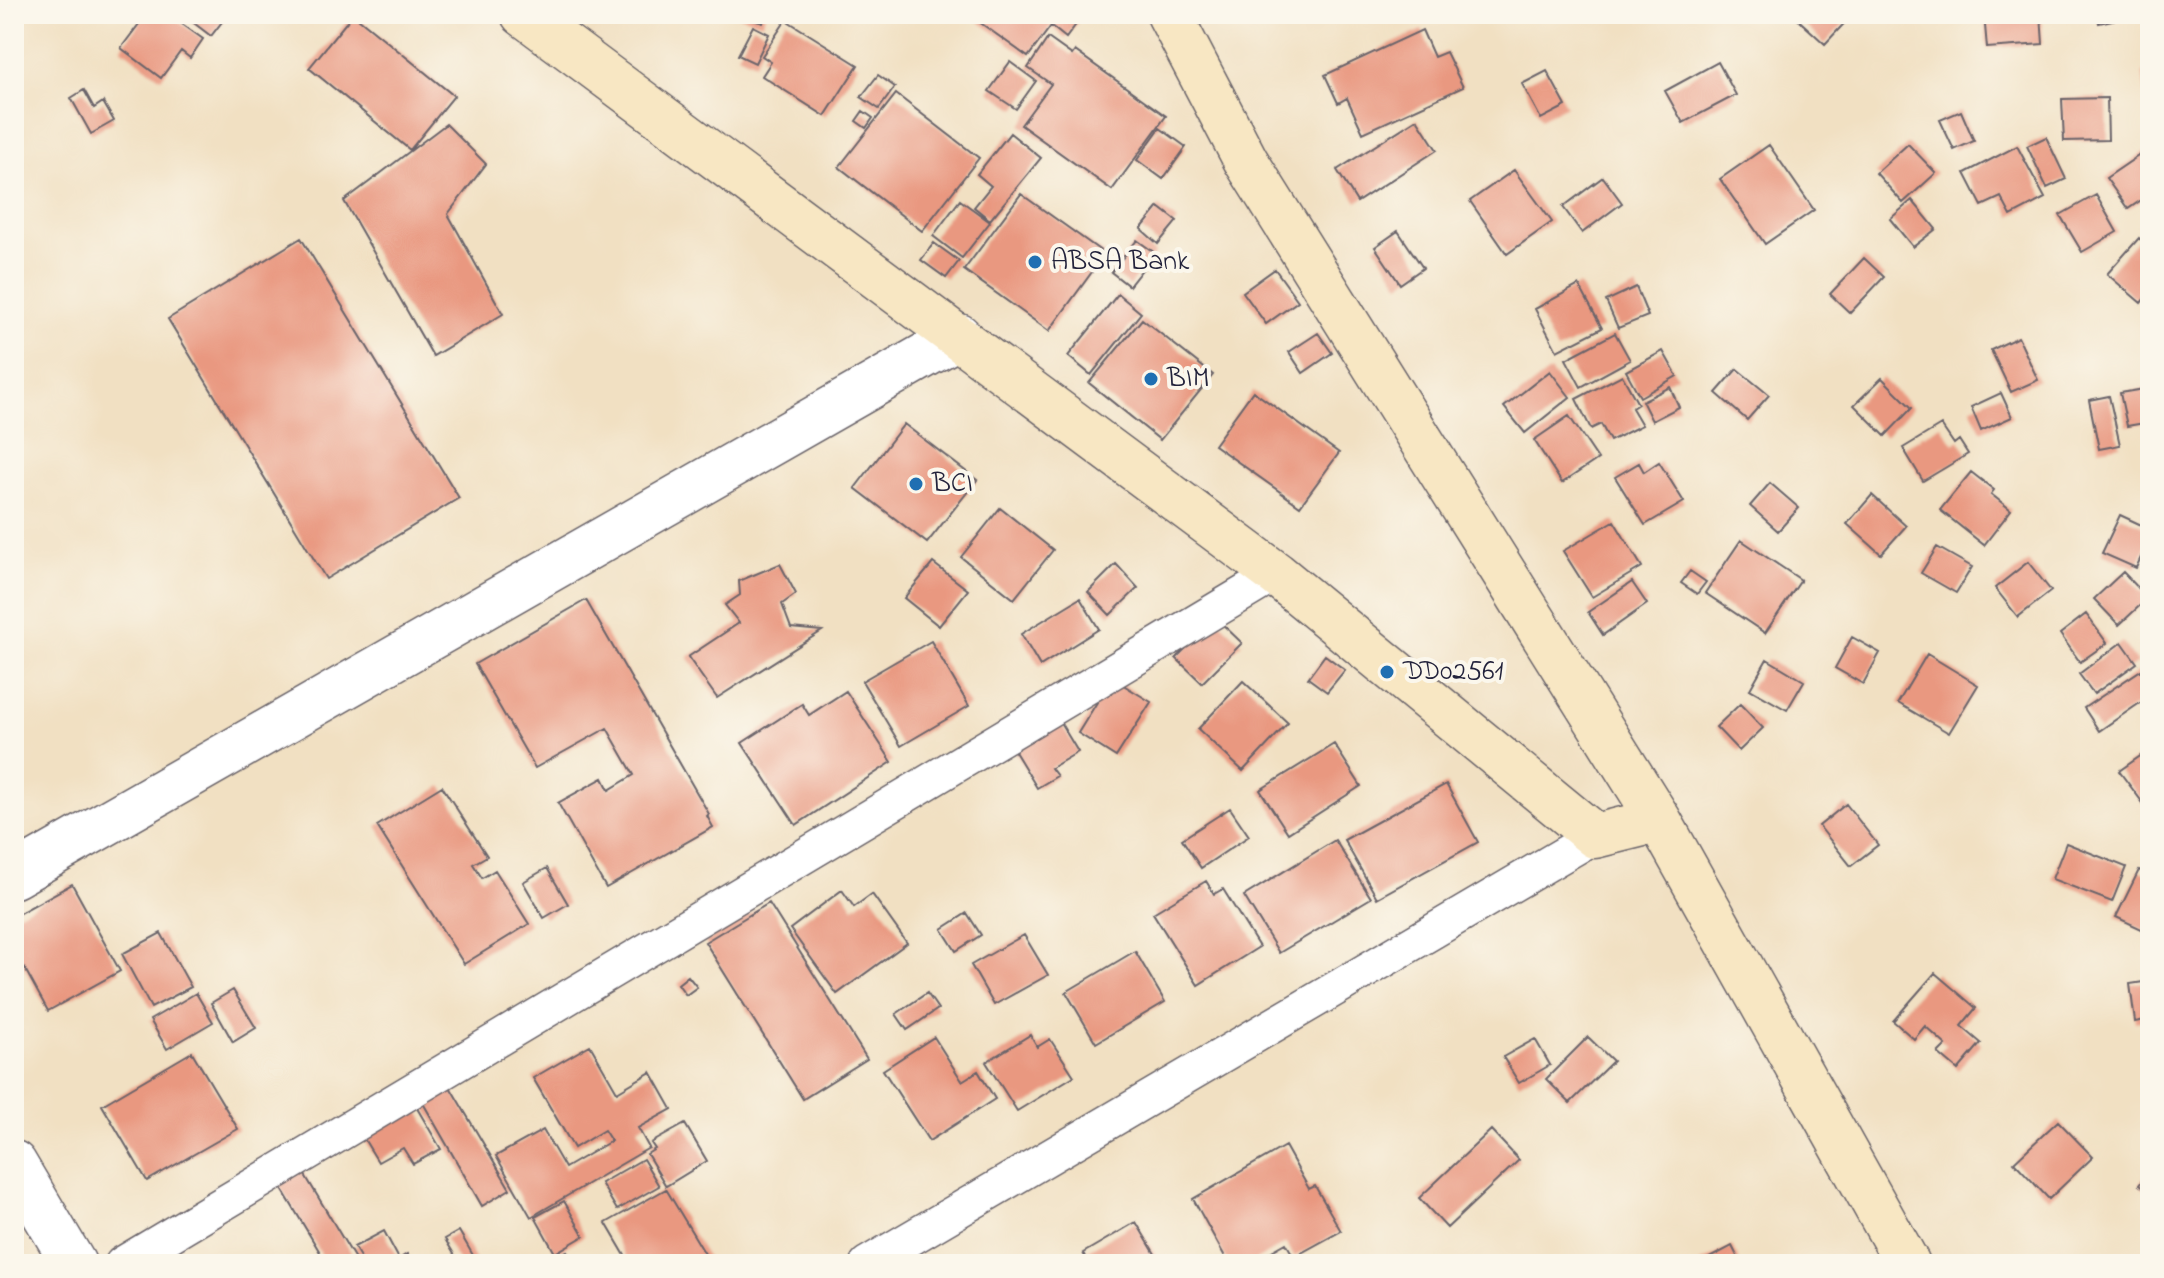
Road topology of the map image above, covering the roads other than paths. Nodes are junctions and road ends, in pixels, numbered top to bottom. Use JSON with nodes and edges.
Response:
{"nodes":[{"id":1,"x":1169,"y":14,"type":"edge"},
{"id":2,"x":525,"y":15,"type":"edge"},
{"id":3,"x":959,"y":336,"type":"junction"},
{"id":4,"x":1276,"y":574,"type":"junction"},
{"id":5,"x":1659,"y":820,"type":"junction"},
{"id":6,"x":1595,"y":836,"type":"junction"},
{"id":7,"x":14,"y":876,"type":"edge"},
{"id":8,"x":14,"y":1163,"type":"edge"},
{"id":9,"x":74,"y":1264,"type":"edge"},
{"id":10,"x":122,"y":1264,"type":"edge"},
{"id":11,"x":867,"y":1264,"type":"edge"},
{"id":12,"x":1908,"y":1264,"type":"edge"}],
"edges":[{"from":1,"to":5,"type":"main road"},
{"from":2,"to":3,"type":"main road"},
{"from":3,"to":4,"type":"main road"},
{"from":3,"to":7,"type":"street"},
{"from":4,"to":6,"type":"main road"},
{"from":4,"to":10,"type":"street"},
{"from":5,"to":6,"type":"main road"},
{"from":5,"to":12,"type":"main road"},
{"from":6,"to":11,"type":"street"},
{"from":8,"to":9,"type":"street"}]}
